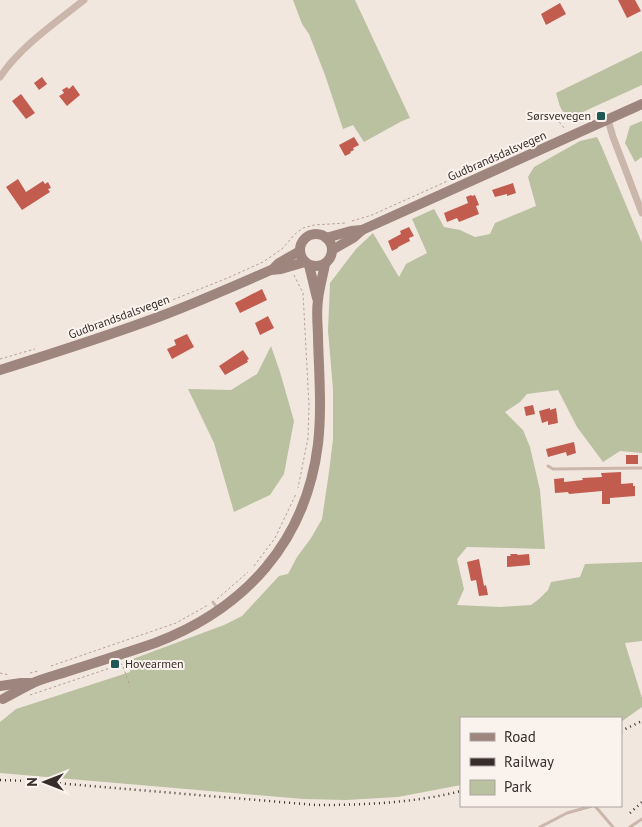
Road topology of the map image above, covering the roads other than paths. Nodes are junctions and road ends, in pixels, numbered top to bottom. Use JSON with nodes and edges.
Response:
{"nodes":[{"id":1,"x":84,"y":0,"type":"edge"},
{"id":2,"x":0,"y":77,"type":"edge"},
{"id":3,"x":642,"y":104,"type":"edge"},
{"id":4,"x":608,"y":120,"type":"junction"},
{"id":5,"x":642,"y":213,"type":"edge"},
{"id":6,"x":362,"y":230,"type":"junction"},
{"id":7,"x":326,"y":238,"type":"junction"},
{"id":8,"x":332,"y":250,"type":"junction"},
{"id":9,"x":300,"y":251,"type":"junction"},
{"id":10,"x":307,"y":263,"type":"junction"},
{"id":11,"x":325,"y":264,"type":"junction"},
{"id":12,"x":271,"y":270,"type":"junction"},
{"id":13,"x":318,"y":299,"type":"junction"},
{"id":14,"x":0,"y":370,"type":"edge"},
{"id":15,"x":548,"y":466,"type":"dead end"},
{"id":16,"x":642,"y":468,"type":"edge"},
{"id":17,"x":32,"y":678,"type":"junction"},
{"id":18,"x":0,"y":686,"type":"edge"},
{"id":19,"x":1,"y":699,"type":"edge"},
{"id":20,"x":589,"y":807,"type":"edge"},
{"id":21,"x":594,"y":807,"type":"edge"},
{"id":22,"x":642,"y":819,"type":"edge"},
{"id":23,"x":540,"y":827,"type":"edge"},
{"id":24,"x":613,"y":827,"type":"edge"},
{"id":25,"x":630,"y":827,"type":"edge"}],
"edges":[{"from":1,"to":2,"type":"street"},
{"from":3,"to":4,"type":"main road","name":"Gudbrandsdalsvegen"},
{"from":4,"to":5,"type":"street"},
{"from":4,"to":6,"type":"main road","name":"Gudbrandsdalsvegen"},
{"from":6,"to":7,"type":"main road","name":"Gudbrandsdalsvegen"},
{"from":6,"to":8,"type":"main road","name":"Gudbrandsdalsvegen"},
{"from":7,"to":8,"type":"main road"},
{"from":7,"to":9,"type":"main road"},
{"from":8,"to":11,"type":"main road"},
{"from":9,"to":10,"type":"main road"},
{"from":9,"to":12,"type":"main road","name":"Gudbrandsdalsvegen"},
{"from":10,"to":11,"type":"main road"},
{"from":10,"to":12,"type":"main road","name":"Gudbrandsdalsvegen"},
{"from":10,"to":13,"type":"main road"},
{"from":11,"to":13,"type":"main road"},
{"from":12,"to":14,"type":"main road","name":"Gudbrandsdalsvegen"},
{"from":13,"to":17,"type":"main road"},
{"from":15,"to":16,"type":"lane"},
{"from":17,"to":18,"type":"main road"},
{"from":17,"to":19,"type":"main road"},
{"from":20,"to":23,"type":"lane"},
{"from":21,"to":24,"type":"lane"},
{"from":22,"to":25,"type":"lane"}]}
